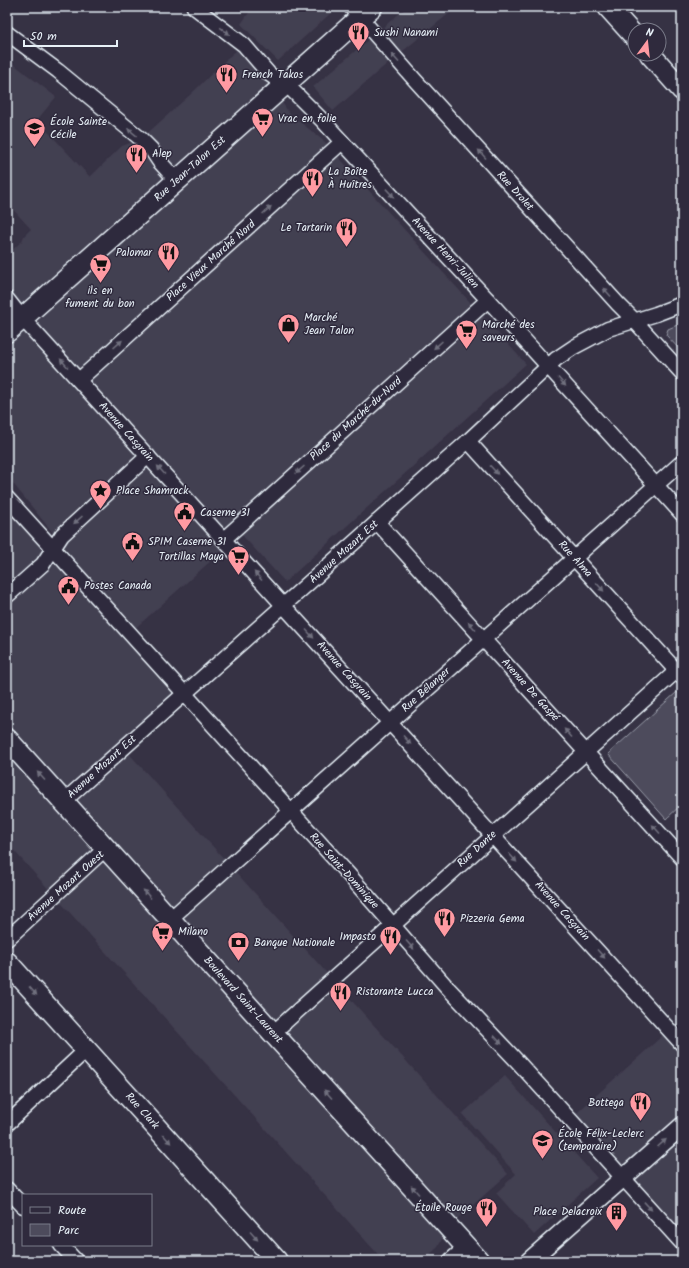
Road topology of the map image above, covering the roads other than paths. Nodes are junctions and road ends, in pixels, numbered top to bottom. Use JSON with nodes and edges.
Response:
{"nodes":[{"id":1,"x":194,"y":7,"type":"edge"},
{"id":2,"x":608,"y":7,"type":"edge"},
{"id":3,"x":361,"y":11,"type":"edge"},
{"id":4,"x":627,"y":28,"type":"edge"},
{"id":5,"x":7,"y":33,"type":"edge"},
{"id":6,"x":657,"y":62,"type":"edge"},
{"id":7,"x":284,"y":85,"type":"junction"},
{"id":8,"x":682,"y":90,"type":"edge"},
{"id":9,"x":342,"y":142,"type":"junction"},
{"id":10,"x":177,"y":181,"type":"junction"},
{"id":11,"x":7,"y":299,"type":"edge"},
{"id":12,"x":488,"y":300,"type":"junction"},
{"id":13,"x":682,"y":304,"type":"edge"},
{"id":14,"x":22,"y":318,"type":"junction"},
{"id":15,"x":634,"y":320,"type":"junction"},
{"id":16,"x":7,"y":332,"type":"edge"},
{"id":17,"x":548,"y":367,"type":"junction"},
{"id":18,"x":682,"y":373,"type":"edge"},
{"id":19,"x":79,"y":380,"type":"junction"},
{"id":20,"x":468,"y":441,"type":"junction"},
{"id":21,"x":148,"y":456,"type":"junction"},
{"id":22,"x":682,"y":462,"type":"edge"},
{"id":23,"x":656,"y":485,"type":"junction"},
{"id":24,"x":7,"y":498,"type":"edge"},
{"id":25,"x":682,"y":514,"type":"edge"},
{"id":26,"x":377,"y":522,"type":"junction"},
{"id":27,"x":224,"y":539,"type":"junction"},
{"id":28,"x":53,"y":549,"type":"junction"},
{"id":29,"x":574,"y":558,"type":"junction"},
{"id":30,"x":7,"y":596,"type":"edge"},
{"id":31,"x":284,"y":605,"type":"junction"},
{"id":32,"x":483,"y":639,"type":"junction"},
{"id":33,"x":680,"y":672,"type":"edge"},
{"id":34,"x":184,"y":694,"type":"junction"},
{"id":35,"x":390,"y":722,"type":"junction"},
{"id":36,"x":7,"y":738,"type":"edge"},
{"id":37,"x":586,"y":752,"type":"junction"},
{"id":38,"x":64,"y":801,"type":"junction"},
{"id":39,"x":291,"y":811,"type":"junction"},
{"id":40,"x":493,"y":835,"type":"junction"},
{"id":41,"x":106,"y":848,"type":"junction"},
{"id":42,"x":682,"y":858,"type":"edge"},
{"id":43,"x":170,"y":919,"type":"junction"},
{"id":44,"x":392,"y":925,"type":"junction"},
{"id":45,"x":7,"y":939,"type":"edge"},
{"id":46,"x":7,"y":962,"type":"edge"},
{"id":47,"x":273,"y":1033,"type":"junction"},
{"id":48,"x":682,"y":1044,"type":"edge"},
{"id":49,"x":86,"y":1050,"type":"junction"},
{"id":50,"x":7,"y":1124,"type":"edge"},
{"id":51,"x":682,"y":1126,"type":"edge"},
{"id":52,"x":623,"y":1179,"type":"junction"},
{"id":53,"x":7,"y":1190,"type":"edge"},
{"id":54,"x":22,"y":1205,"type":"edge"},
{"id":55,"x":682,"y":1243,"type":"edge"},
{"id":56,"x":62,"y":1246,"type":"edge"},
{"id":57,"x":472,"y":1254,"type":"edge"},
{"id":58,"x":76,"y":1261,"type":"edge"},
{"id":59,"x":277,"y":1261,"type":"edge"},
{"id":60,"x":450,"y":1261,"type":"edge"},
{"id":61,"x":529,"y":1261,"type":"edge"}],
"edges":[{"from":1,"to":7,"type":"street","name":"Avenue Henri-Julien","one_way":true},
{"from":2,"to":4,"type":"main road"},
{"from":3,"to":7,"type":"main road","name":"Rue Jean-Talon Est"},
{"from":15,"to":3,"type":"street","name":"Rue Drolet","one_way":true},
{"from":10,"to":5,"type":"street","one_way":true},
{"from":6,"to":8,"type":"main road"},
{"from":7,"to":9,"type":"street","name":"Avenue Henri-Julien"},
{"from":7,"to":10,"type":"main road","name":"Rue Jean-Talon Est"},
{"from":9,"to":12,"type":"street","name":"Avenue Henri-Julien","one_way":true},
{"from":19,"to":9,"type":"street","name":"Place Vieux Marché Nord","one_way":true},
{"from":10,"to":14,"type":"main road","name":"Rue Jean-Talon Est"},
{"from":11,"to":14,"type":"street","name":"Avenue Casgrain"},
{"from":12,"to":17,"type":"street","name":"Avenue Henri-Julien"},
{"from":12,"to":27,"type":"street","name":"Place du Marché-du-Nord","one_way":true},
{"from":13,"to":15,"type":"street"},
{"from":14,"to":16,"type":"main road","name":"Rue Jean-Talon Est"},
{"from":19,"to":14,"type":"street","name":"Avenue Casgrain","one_way":true},
{"from":15,"to":17,"type":"street","name":"Avenue Mozart Est"},
{"from":15,"to":18,"type":"street","name":"Rue Drolet"},
{"from":17,"to":20,"type":"street","name":"Avenue Mozart Est"},
{"from":17,"to":23,"type":"street","name":"Avenue Henri-Julien","one_way":true},
{"from":19,"to":21,"type":"street","name":"Avenue Casgrain"},
{"from":20,"to":26,"type":"street","name":"Avenue Mozart Est"},
{"from":20,"to":29,"type":"street","name":"Rue Alma","one_way":true},
{"from":27,"to":21,"type":"street","name":"Avenue Casgrain","one_way":true},
{"from":21,"to":28,"type":"street","one_way":true},
{"from":22,"to":23,"type":"street","name":"Rue Bélanger"},
{"from":23,"to":25,"type":"street","name":"Avenue Henri-Julien"},
{"from":23,"to":29,"type":"street","name":"Rue Bélanger"},
{"from":24,"to":28,"type":"street","name":"Rue Saint-Dominique"},
{"from":26,"to":31,"type":"street","name":"Avenue Mozart Est"},
{"from":32,"to":26,"type":"street","name":"Avenue De Gaspé","one_way":true},
{"from":31,"to":27,"type":"street","name":"Avenue Casgrain","one_way":true},
{"from":28,"to":30,"type":"street"},
{"from":28,"to":34,"type":"street","name":"Rue Saint-Dominique"},
{"from":29,"to":32,"type":"street","name":"Rue Bélanger"},
{"from":29,"to":33,"type":"street","name":"Rue Alma","one_way":true},
{"from":31,"to":34,"type":"street","name":"Avenue Mozart Est"},
{"from":31,"to":35,"type":"street","name":"Avenue Casgrain","one_way":true},
{"from":32,"to":35,"type":"street","name":"Rue Bélanger"},
{"from":37,"to":32,"type":"street","name":"Avenue De Gaspé","one_way":true},
{"from":33,"to":37,"type":"street","name":"Rue Dante"},
{"from":34,"to":38,"type":"street","name":"Avenue Mozart Est"},
{"from":34,"to":39,"type":"street","name":"Rue Saint-Dominique"},
{"from":35,"to":39,"type":"street","name":"Rue Bélanger"},
{"from":35,"to":40,"type":"street","name":"Avenue Casgrain","one_way":true},
{"from":38,"to":36,"type":"main road","name":"Boulevard Saint-Laurent","one_way":true},
{"from":37,"to":40,"type":"street","name":"Rue Dante"},
{"from":42,"to":37,"type":"street","name":"Avenue De Gaspé","one_way":true},
{"from":38,"to":41,"type":"main road","name":"Boulevard Saint-Laurent"},
{"from":39,"to":43,"type":"street","name":"Rue Bélanger"},
{"from":39,"to":44,"type":"street","name":"Rue Saint-Dominique"},
{"from":40,"to":44,"type":"street","name":"Rue Dante"},
{"from":40,"to":48,"type":"street","name":"Avenue Casgrain","one_way":true},
{"from":43,"to":41,"type":"main road","name":"Boulevard Saint-Laurent","one_way":true},
{"from":41,"to":45,"type":"street","name":"Avenue Mozart Ouest"},
{"from":43,"to":47,"type":"main road","name":"Boulevard Saint-Laurent"},
{"from":44,"to":47,"type":"street","name":"Rue Dante"},
{"from":44,"to":52,"type":"street","name":"Rue Saint-Dominique","one_way":true},
{"from":46,"to":49,"type":"main road","name":"Rue Clark","one_way":true},
{"from":57,"to":47,"type":"main road","name":"Boulevard Saint-Laurent","one_way":true},
{"from":49,"to":50,"type":"street"},
{"from":49,"to":59,"type":"main road","name":"Rue Clark","one_way":true},
{"from":52,"to":51,"type":"street","one_way":true},
{"from":52,"to":55,"type":"street","name":"Rue Saint-Dominique","one_way":true},
{"from":52,"to":61,"type":"street"},
{"from":53,"to":54,"type":"street"},
{"from":56,"to":58,"type":"street"},
{"from":57,"to":60,"type":"street"}]}
